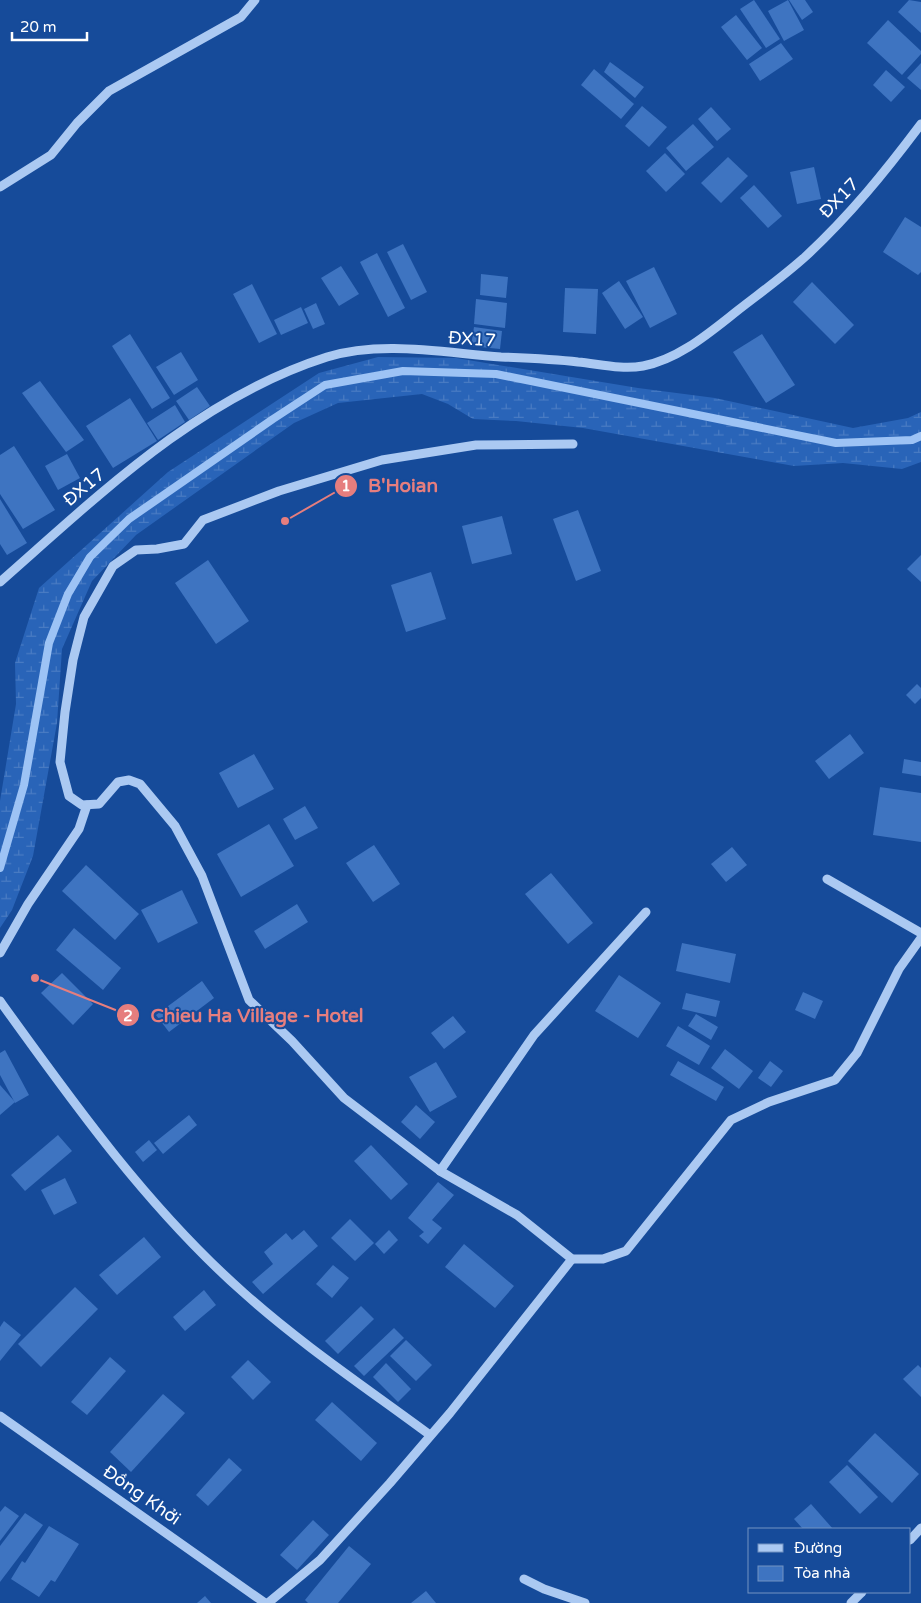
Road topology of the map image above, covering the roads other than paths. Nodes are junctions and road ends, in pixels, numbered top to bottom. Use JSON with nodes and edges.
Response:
{"nodes":[{"id":1,"x":255,"y":0,"type":"edge"},
{"id":2,"x":921,"y":124,"type":"edge"},
{"id":3,"x":0,"y":187,"type":"edge"},
{"id":4,"x":573,"y":444,"type":"dead end"},
{"id":5,"x":0,"y":582,"type":"edge"},
{"id":6,"x":87,"y":805,"type":"junction"},
{"id":7,"x":828,"y":879,"type":"dead end"},
{"id":8,"x":646,"y":912,"type":"dead end"},
{"id":9,"x":921,"y":933,"type":"edge"},
{"id":10,"x":921,"y":938,"type":"edge"},
{"id":11,"x":0,"y":953,"type":"edge"},
{"id":12,"x":0,"y":1002,"type":"edge"},
{"id":13,"x":440,"y":1171,"type":"junction"},
{"id":14,"x":572,"y":1259,"type":"junction"},
{"id":15,"x":0,"y":1416,"type":"edge"},
{"id":16,"x":430,"y":1435,"type":"junction"},
{"id":17,"x":921,"y":1528,"type":"edge"},
{"id":18,"x":911,"y":1539,"type":"edge"},
{"id":19,"x":524,"y":1579,"type":"dead end"},
{"id":20,"x":861,"y":1593,"type":"edge"},
{"id":21,"x":266,"y":1603,"type":"edge"},
{"id":22,"x":585,"y":1603,"type":"edge"},
{"id":23,"x":851,"y":1603,"type":"edge"}],
"edges":[{"from":1,"to":3,"type":"street"},
{"from":2,"to":5,"type":"street","name":"ĐX17"},
{"from":4,"to":6,"type":"street"},
{"from":6,"to":11,"type":"street"},
{"from":6,"to":13,"type":"street"},
{"from":7,"to":9,"type":"street"},
{"from":8,"to":13,"type":"street"},
{"from":10,"to":14,"type":"street"},
{"from":12,"to":16,"type":"street"},
{"from":13,"to":14,"type":"street"},
{"from":14,"to":16,"type":"street"},
{"from":15,"to":21,"type":"street","name":"Đồng Khởi"},
{"from":16,"to":21,"type":"street"},
{"from":17,"to":18,"type":"street"},
{"from":19,"to":22,"type":"street"},
{"from":20,"to":23,"type":"street"}]}
